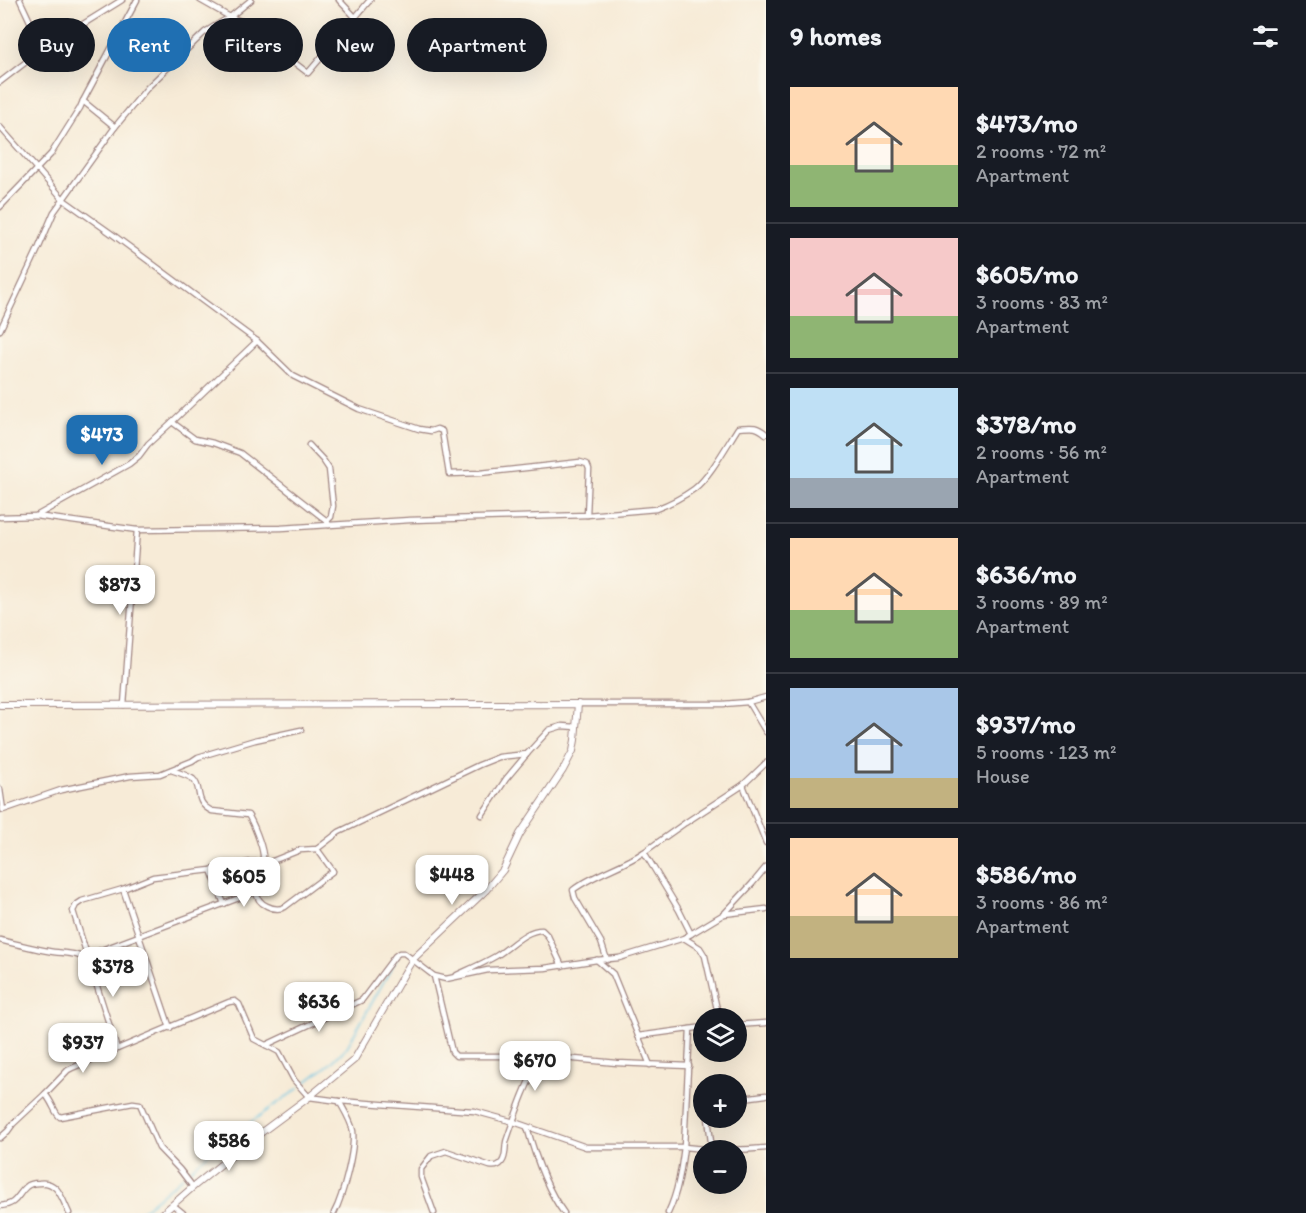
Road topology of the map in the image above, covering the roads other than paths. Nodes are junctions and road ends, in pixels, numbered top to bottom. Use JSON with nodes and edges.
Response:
{"nodes":[{"id":1,"x":122,"y":0,"type":"edge"},
{"id":2,"x":137,"y":0,"type":"edge"},
{"id":3,"x":200,"y":0,"type":"edge"},
{"id":4,"x":251,"y":0,"type":"edge"},
{"id":5,"x":339,"y":0,"type":"edge"},
{"id":6,"x":370,"y":0,"type":"edge"},
{"id":7,"x":20,"y":2,"type":"edge"},
{"id":8,"x":230,"y":17,"type":"junction"},
{"id":9,"x":28,"y":18,"type":"edge"},
{"id":10,"x":93,"y":18,"type":"edge"},
{"id":11,"x":356,"y":18,"type":"joint"},
{"id":12,"x":315,"y":65,"type":"edge"},
{"id":13,"x":18,"y":68,"type":"edge"},
{"id":14,"x":0,"y":82,"type":"edge"},
{"id":15,"x":82,"y":101,"type":"junction"},
{"id":16,"x":0,"y":127,"type":"edge"},
{"id":17,"x":115,"y":128,"type":"junction"},
{"id":18,"x":37,"y":169,"type":"junction"},
{"id":19,"x":64,"y":200,"type":"junction"},
{"id":20,"x":0,"y":207,"type":"edge"},
{"id":21,"x":0,"y":330,"type":"edge"},
{"id":22,"x":257,"y":341,"type":"junction"},
{"id":23,"x":172,"y":422,"type":"junction"},
{"id":24,"x":766,"y":434,"type":"edge"},
{"id":25,"x":309,"y":445,"type":"dead end"},
{"id":26,"x":587,"y":515,"type":"junction"},
{"id":27,"x":36,"y":516,"type":"junction"},
{"id":28,"x":0,"y":517,"type":"edge"},
{"id":29,"x":328,"y":523,"type":"junction"},
{"id":30,"x":137,"y":530,"type":"junction"},
{"id":31,"x":766,"y":698,"type":"edge"},
{"id":32,"x":748,"y":702,"type":"junction"},
{"id":33,"x":578,"y":704,"type":"junction"},
{"id":34,"x":0,"y":705,"type":"edge"},
{"id":35,"x":124,"y":705,"type":"junction"},
{"id":36,"x":576,"y":727,"type":"junction"},
{"id":37,"x":301,"y":730,"type":"dead end"},
{"id":38,"x":766,"y":732,"type":"edge"},
{"id":39,"x":527,"y":754,"type":"junction"},
{"id":40,"x":766,"y":763,"type":"edge"},
{"id":41,"x":171,"y":770,"type":"junction"},
{"id":42,"x":743,"y":785,"type":"junction"},
{"id":43,"x":0,"y":789,"type":"edge"},
{"id":44,"x":2,"y":810,"type":"edge"},
{"id":45,"x":482,"y":815,"type":"dead end"},
{"id":46,"x":766,"y":843,"type":"edge"},
{"id":47,"x":317,"y":849,"type":"junction"},
{"id":48,"x":644,"y":852,"type":"junction"},
{"id":49,"x":263,"y":861,"type":"junction"},
{"id":50,"x":766,"y":867,"type":"edge"},
{"id":51,"x":211,"y":870,"type":"junction"},
{"id":52,"x":123,"y":889,"type":"junction"},
{"id":53,"x":255,"y":892,"type":"junction"},
{"id":54,"x":224,"y":904,"type":"junction"},
{"id":55,"x":766,"y":909,"type":"edge"},
{"id":56,"x":724,"y":914,"type":"junction"},
{"id":57,"x":692,"y":934,"type":"junction"},
{"id":58,"x":138,"y":936,"type":"junction"},
{"id":59,"x":684,"y":938,"type":"junction"},
{"id":60,"x":0,"y":940,"type":"edge"},
{"id":61,"x":84,"y":942,"type":"junction"},
{"id":62,"x":76,"y":954,"type":"junction"},
{"id":63,"x":88,"y":955,"type":"junction"},
{"id":64,"x":413,"y":959,"type":"junction"},
{"id":65,"x":597,"y":960,"type":"junction"},
{"id":66,"x":607,"y":960,"type":"junction"},
{"id":67,"x":90,"y":961,"type":"junction"},
{"id":68,"x":562,"y":966,"type":"junction"},
{"id":69,"x":434,"y":976,"type":"junction"},
{"id":70,"x":446,"y":980,"type":"junction"},
{"id":71,"x":717,"y":1008,"type":"edge"},
{"id":72,"x":766,"y":1023,"type":"edge"},
{"id":73,"x":747,"y":1024,"type":"edge"},
{"id":74,"x":170,"y":1028,"type":"junction"},
{"id":75,"x":690,"y":1029,"type":"junction"},
{"id":76,"x":693,"y":1029,"type":"edge"},
{"id":77,"x":638,"y":1036,"type":"junction"},
{"id":78,"x":266,"y":1046,"type":"junction"},
{"id":79,"x":117,"y":1049,"type":"junction"},
{"id":80,"x":542,"y":1056,"type":"junction"},
{"id":81,"x":650,"y":1065,"type":"junction"},
{"id":82,"x":689,"y":1066,"type":"junction"},
{"id":83,"x":45,"y":1094,"type":"junction"},
{"id":84,"x":766,"y":1095,"type":"edge"},
{"id":85,"x":309,"y":1097,"type":"junction"},
{"id":86,"x":747,"y":1098,"type":"edge"},
{"id":87,"x":339,"y":1101,"type":"junction"},
{"id":88,"x":514,"y":1122,"type":"junction"},
{"id":89,"x":527,"y":1127,"type":"junction"},
{"id":90,"x":0,"y":1138,"type":"edge"},
{"id":91,"x":684,"y":1147,"type":"junction"},
{"id":92,"x":693,"y":1148,"type":"edge"},
{"id":93,"x":766,"y":1148,"type":"edge"},
{"id":94,"x":747,"y":1149,"type":"edge"},
{"id":95,"x":193,"y":1186,"type":"junction"},
{"id":96,"x":173,"y":1204,"type":"junction"},
{"id":97,"x":0,"y":1206,"type":"edge"},
{"id":98,"x":69,"y":1213,"type":"edge"},
{"id":99,"x":163,"y":1213,"type":"edge"},
{"id":100,"x":183,"y":1213,"type":"edge"},
{"id":101,"x":334,"y":1213,"type":"edge"},
{"id":102,"x":434,"y":1213,"type":"edge"},
{"id":103,"x":564,"y":1213,"type":"edge"},
{"id":104,"x":668,"y":1213,"type":"edge"}],
"edges":[{"from":1,"to":10,"type":"street"},
{"from":2,"to":15,"type":"street"},
{"from":3,"to":8,"type":"street"},
{"from":4,"to":8,"type":"street"},
{"from":5,"to":11,"type":"street"},
{"from":6,"to":11,"type":"street"},
{"from":7,"to":9,"type":"street"},
{"from":8,"to":12,"type":"street"},
{"from":8,"to":17,"type":"street"},
{"from":13,"to":14,"type":"street"},
{"from":15,"to":17,"type":"street"},
{"from":15,"to":18,"type":"street"},
{"from":16,"to":18,"type":"street"},
{"from":17,"to":19,"type":"street"},
{"from":18,"to":19,"type":"street"},
{"from":18,"to":20,"type":"street"},
{"from":19,"to":21,"type":"street"},
{"from":19,"to":22,"type":"street"},
{"from":22,"to":23,"type":"street"},
{"from":22,"to":26,"type":"street"},
{"from":23,"to":27,"type":"street"},
{"from":23,"to":29,"type":"street"},
{"from":24,"to":26,"type":"street"},
{"from":25,"to":29,"type":"street"},
{"from":26,"to":29,"type":"street"},
{"from":27,"to":28,"type":"street"},
{"from":27,"to":30,"type":"street"},
{"from":29,"to":30,"type":"street"},
{"from":30,"to":35,"type":"street"},
{"from":31,"to":32,"type":"street"},
{"from":32,"to":33,"type":"street"},
{"from":32,"to":38,"type":"street"},
{"from":33,"to":35,"type":"street"},
{"from":33,"to":36,"type":"street"},
{"from":34,"to":35,"type":"street"},
{"from":36,"to":39,"type":"street"},
{"from":36,"to":64,"type":"street"},
{"from":37,"to":41,"type":"street"},
{"from":39,"to":45,"type":"street"},
{"from":39,"to":47,"type":"street"},
{"from":40,"to":42,"type":"street"},
{"from":41,"to":44,"type":"street"},
{"from":41,"to":49,"type":"street"},
{"from":42,"to":46,"type":"street"},
{"from":42,"to":48,"type":"street"},
{"from":43,"to":44,"type":"street"},
{"from":47,"to":49,"type":"street"},
{"from":47,"to":53,"type":"street"},
{"from":48,"to":57,"type":"street"},
{"from":48,"to":66,"type":"street"},
{"from":49,"to":51,"type":"street"},
{"from":49,"to":53,"type":"street"},
{"from":50,"to":56,"type":"street"},
{"from":51,"to":52,"type":"street"},
{"from":51,"to":54,"type":"street"},
{"from":52,"to":58,"type":"street"},
{"from":52,"to":61,"type":"street"},
{"from":53,"to":54,"type":"street"},
{"from":54,"to":58,"type":"street"},
{"from":55,"to":56,"type":"street"},
{"from":56,"to":57,"type":"street"},
{"from":57,"to":59,"type":"street"},
{"from":58,"to":63,"type":"street"},
{"from":58,"to":74,"type":"street"},
{"from":59,"to":66,"type":"street"},
{"from":59,"to":71,"type":"street"},
{"from":60,"to":62,"type":"street"},
{"from":61,"to":62,"type":"street"},
{"from":61,"to":63,"type":"street"},
{"from":62,"to":67,"type":"street"},
{"from":63,"to":67,"type":"street"},
{"from":64,"to":69,"type":"street"},
{"from":64,"to":78,"type":"street"},
{"from":64,"to":85,"type":"street"},
{"from":65,"to":66,"type":"street"},
{"from":65,"to":68,"type":"street"},
{"from":65,"to":77,"type":"street"},
{"from":67,"to":79,"type":"street"},
{"from":68,"to":70,"type":"street"},
{"from":68,"to":70,"type":"street"},
{"from":69,"to":70,"type":"street"},
{"from":69,"to":80,"type":"street"},
{"from":72,"to":73,"type":"street"},
{"from":74,"to":78,"type":"street"},
{"from":74,"to":79,"type":"street"},
{"from":75,"to":76,"type":"street"},
{"from":75,"to":77,"type":"street"},
{"from":75,"to":82,"type":"street"},
{"from":77,"to":81,"type":"street"},
{"from":78,"to":85,"type":"street"},
{"from":79,"to":83,"type":"street"},
{"from":80,"to":81,"type":"street"},
{"from":80,"to":88,"type":"street"},
{"from":81,"to":82,"type":"street"},
{"from":82,"to":91,"type":"street"},
{"from":83,"to":90,"type":"street"},
{"from":83,"to":95,"type":"street"},
{"from":84,"to":86,"type":"street"},
{"from":85,"to":87,"type":"street"},
{"from":85,"to":95,"type":"street"},
{"from":87,"to":88,"type":"street"},
{"from":87,"to":101,"type":"street"},
{"from":88,"to":89,"type":"street"},
{"from":88,"to":102,"type":"street"},
{"from":89,"to":91,"type":"street"},
{"from":89,"to":103,"type":"street"},
{"from":91,"to":92,"type":"street"},
{"from":91,"to":104,"type":"street"},
{"from":93,"to":94,"type":"street"},
{"from":95,"to":96,"type":"street"},
{"from":96,"to":99,"type":"street"},
{"from":96,"to":100,"type":"street"},
{"from":97,"to":98,"type":"street"}]}
